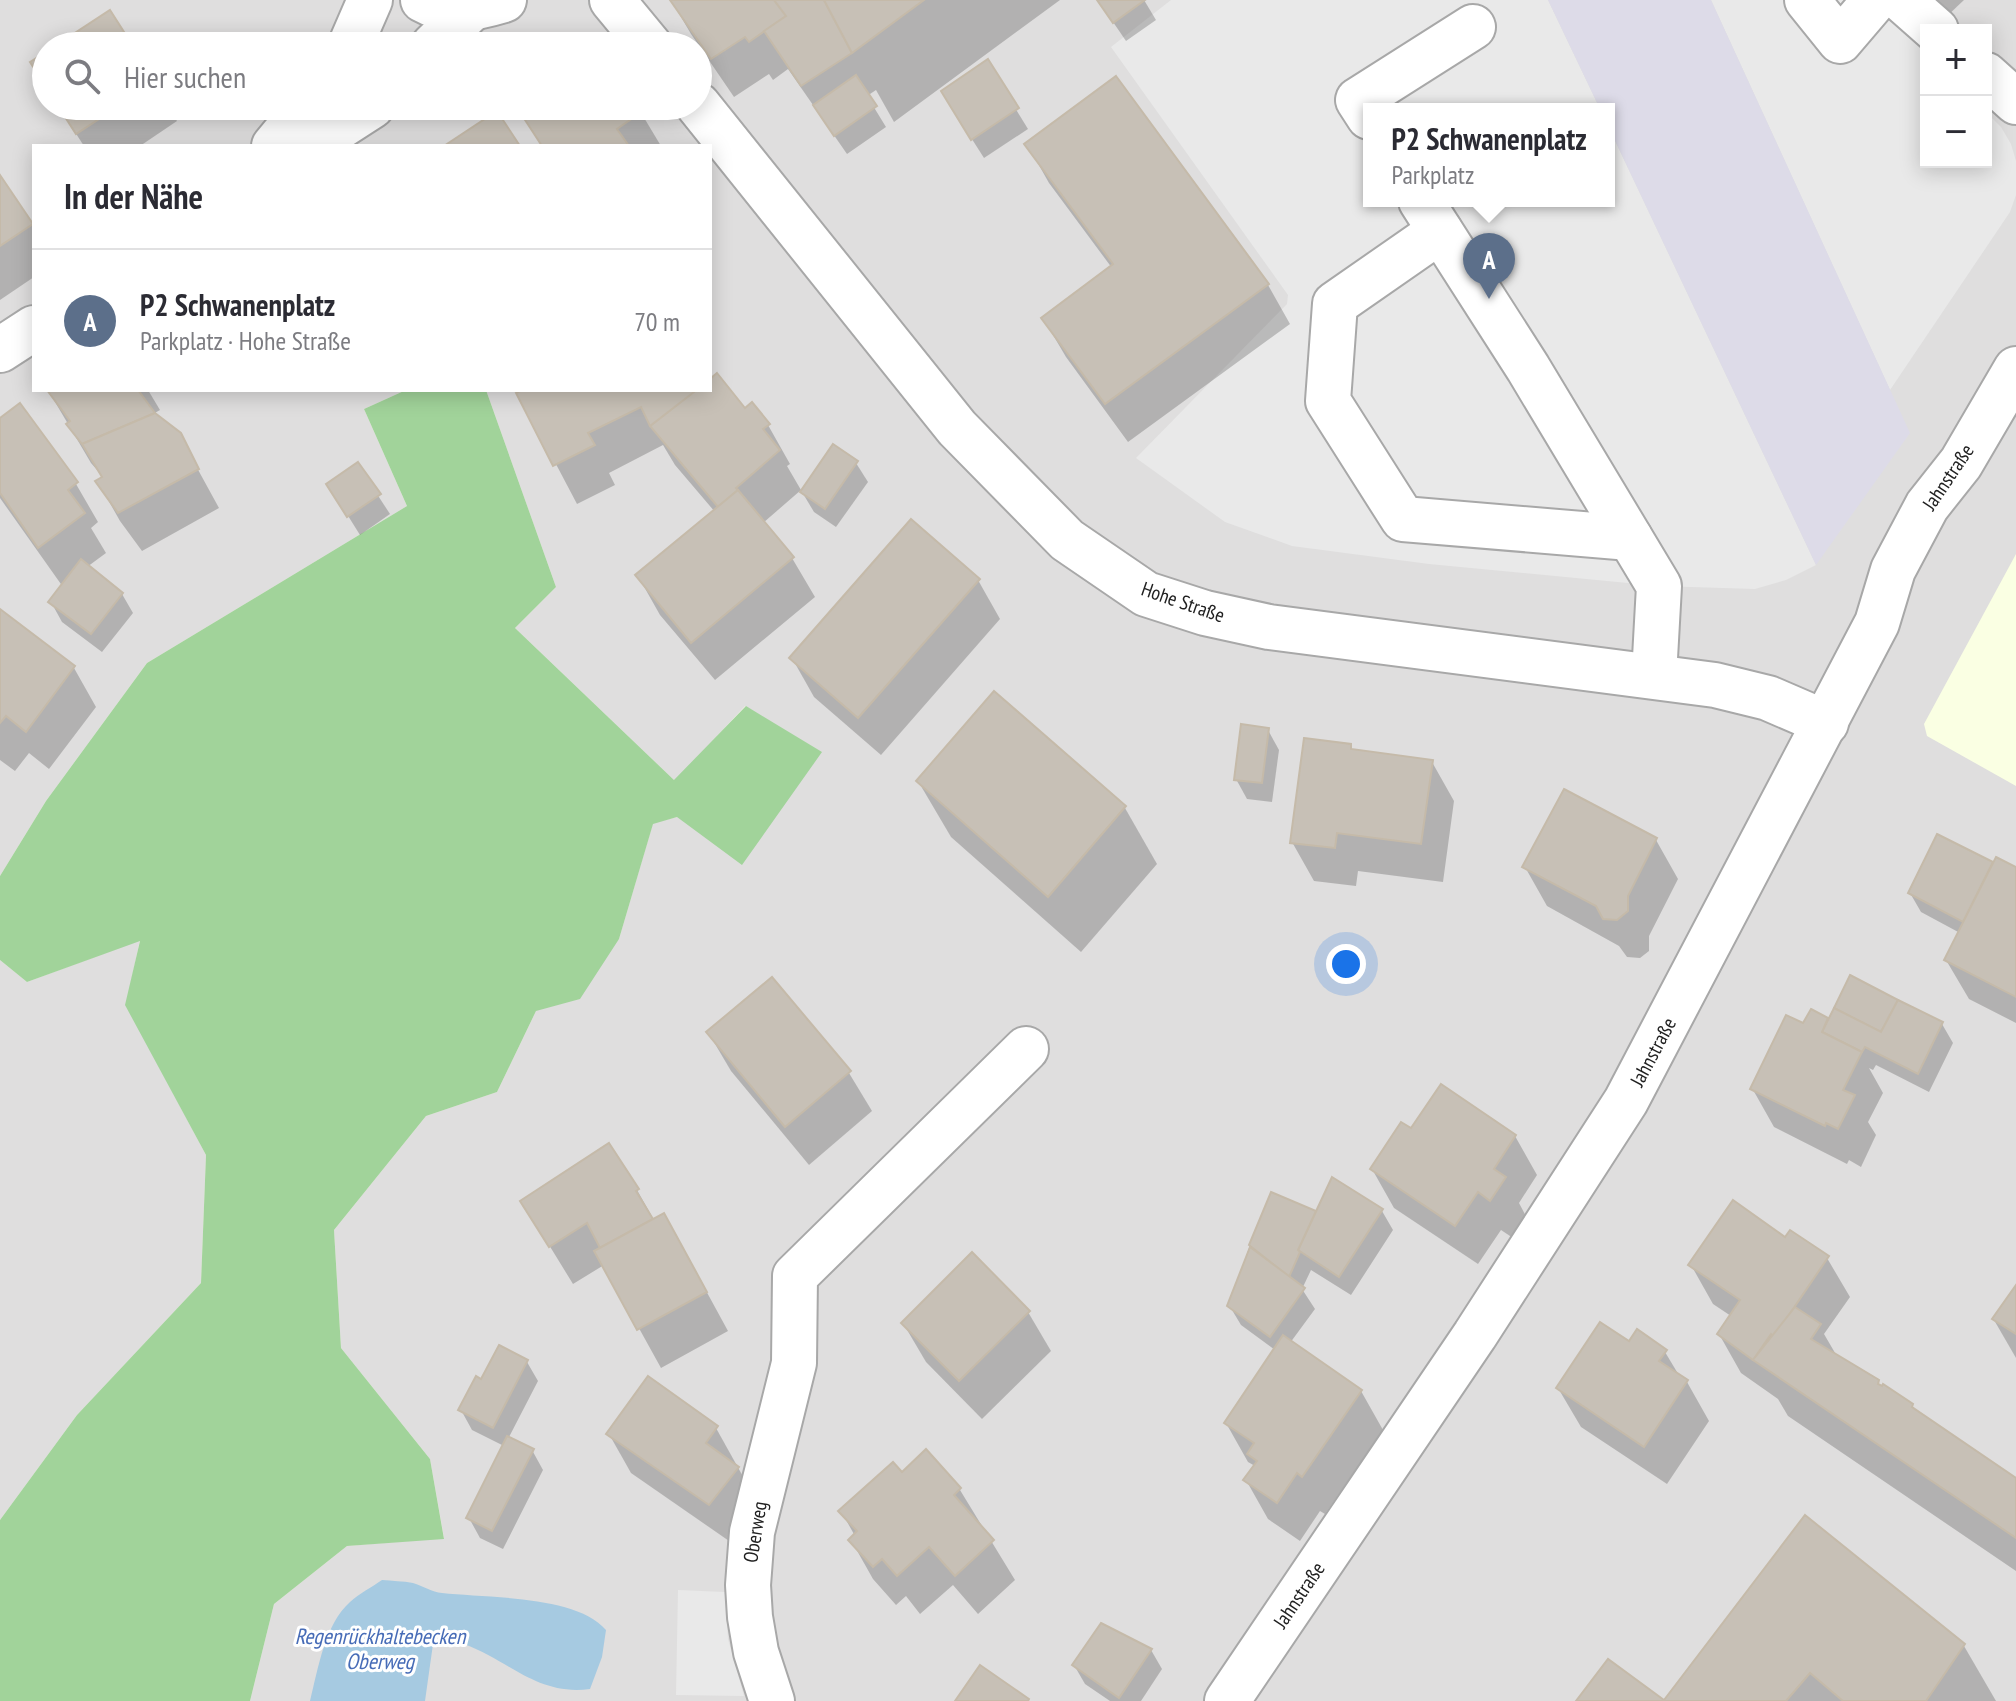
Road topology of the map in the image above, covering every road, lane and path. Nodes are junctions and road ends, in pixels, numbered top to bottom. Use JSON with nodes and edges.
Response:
{"nodes":[{"id":1,"x":370,"y":0,"type":"edge"},
{"id":2,"x":423,"y":0,"type":"edge"},
{"id":3,"x":612,"y":0,"type":"edge"},
{"id":4,"x":1807,"y":0,"type":"edge"},
{"id":5,"x":1875,"y":0,"type":"edge"},
{"id":6,"x":1902,"y":0,"type":"edge"},
{"id":7,"x":487,"y":5,"type":"edge"},
{"id":8,"x":1929,"y":24,"type":"edge"},
{"id":9,"x":1473,"y":27,"type":"dead end"},
{"id":10,"x":356,"y":32,"type":"edge"},
{"id":11,"x":451,"y":32,"type":"edge"},
{"id":12,"x":638,"y":32,"type":"edge"},
{"id":13,"x":1992,"y":80,"type":"edge"},
{"id":14,"x":2016,"y":102,"type":"edge"},
{"id":15,"x":1363,"y":108,"type":"edge"},
{"id":16,"x":295,"y":120,"type":"edge"},
{"id":17,"x":350,"y":120,"type":"edge"},
{"id":18,"x":710,"y":120,"type":"edge"},
{"id":19,"x":276,"y":144,"type":"edge"},
{"id":20,"x":313,"y":144,"type":"edge"},
{"id":21,"x":1430,"y":216,"type":"edge"},
{"id":22,"x":32,"y":329,"type":"edge"},
{"id":23,"x":0,"y":350,"type":"edge"},
{"id":24,"x":2016,"y":369,"type":"edge"},
{"id":25,"x":1630,"y":538,"type":"junction"},
{"id":26,"x":1654,"y":676,"type":"junction"},
{"id":27,"x":1826,"y":723,"type":"junction"},
{"id":28,"x":1026,"y":1049,"type":"dead end"},
{"id":29,"x":772,"y":1701,"type":"edge"},
{"id":30,"x":1227,"y":1701,"type":"edge"}],
"edges":[{"from":1,"to":10,"type":"street"},
{"from":2,"to":7,"type":"street"},
{"from":3,"to":12,"type":"street"},
{"from":4,"to":5,"type":"street"},
{"from":6,"to":8,"type":"street"},
{"from":7,"to":11,"type":"street"},
{"from":9,"to":15,"type":"street"},
{"from":13,"to":14,"type":"street"},
{"from":16,"to":19,"type":"street"},
{"from":17,"to":20,"type":"street"},
{"from":18,"to":26,"type":"street","name":"Hohe Straße"},
{"from":21,"to":25,"type":"street"},
{"from":21,"to":25,"type":"street"},
{"from":22,"to":23,"type":"street"},
{"from":24,"to":27,"type":"street","name":"Jahnstraße"},
{"from":25,"to":26,"type":"street"},
{"from":26,"to":27,"type":"street","name":"Hohe Straße"},
{"from":27,"to":30,"type":"street","name":"Jahnstraße"},
{"from":28,"to":29,"type":"street","name":"Oberweg"}]}
